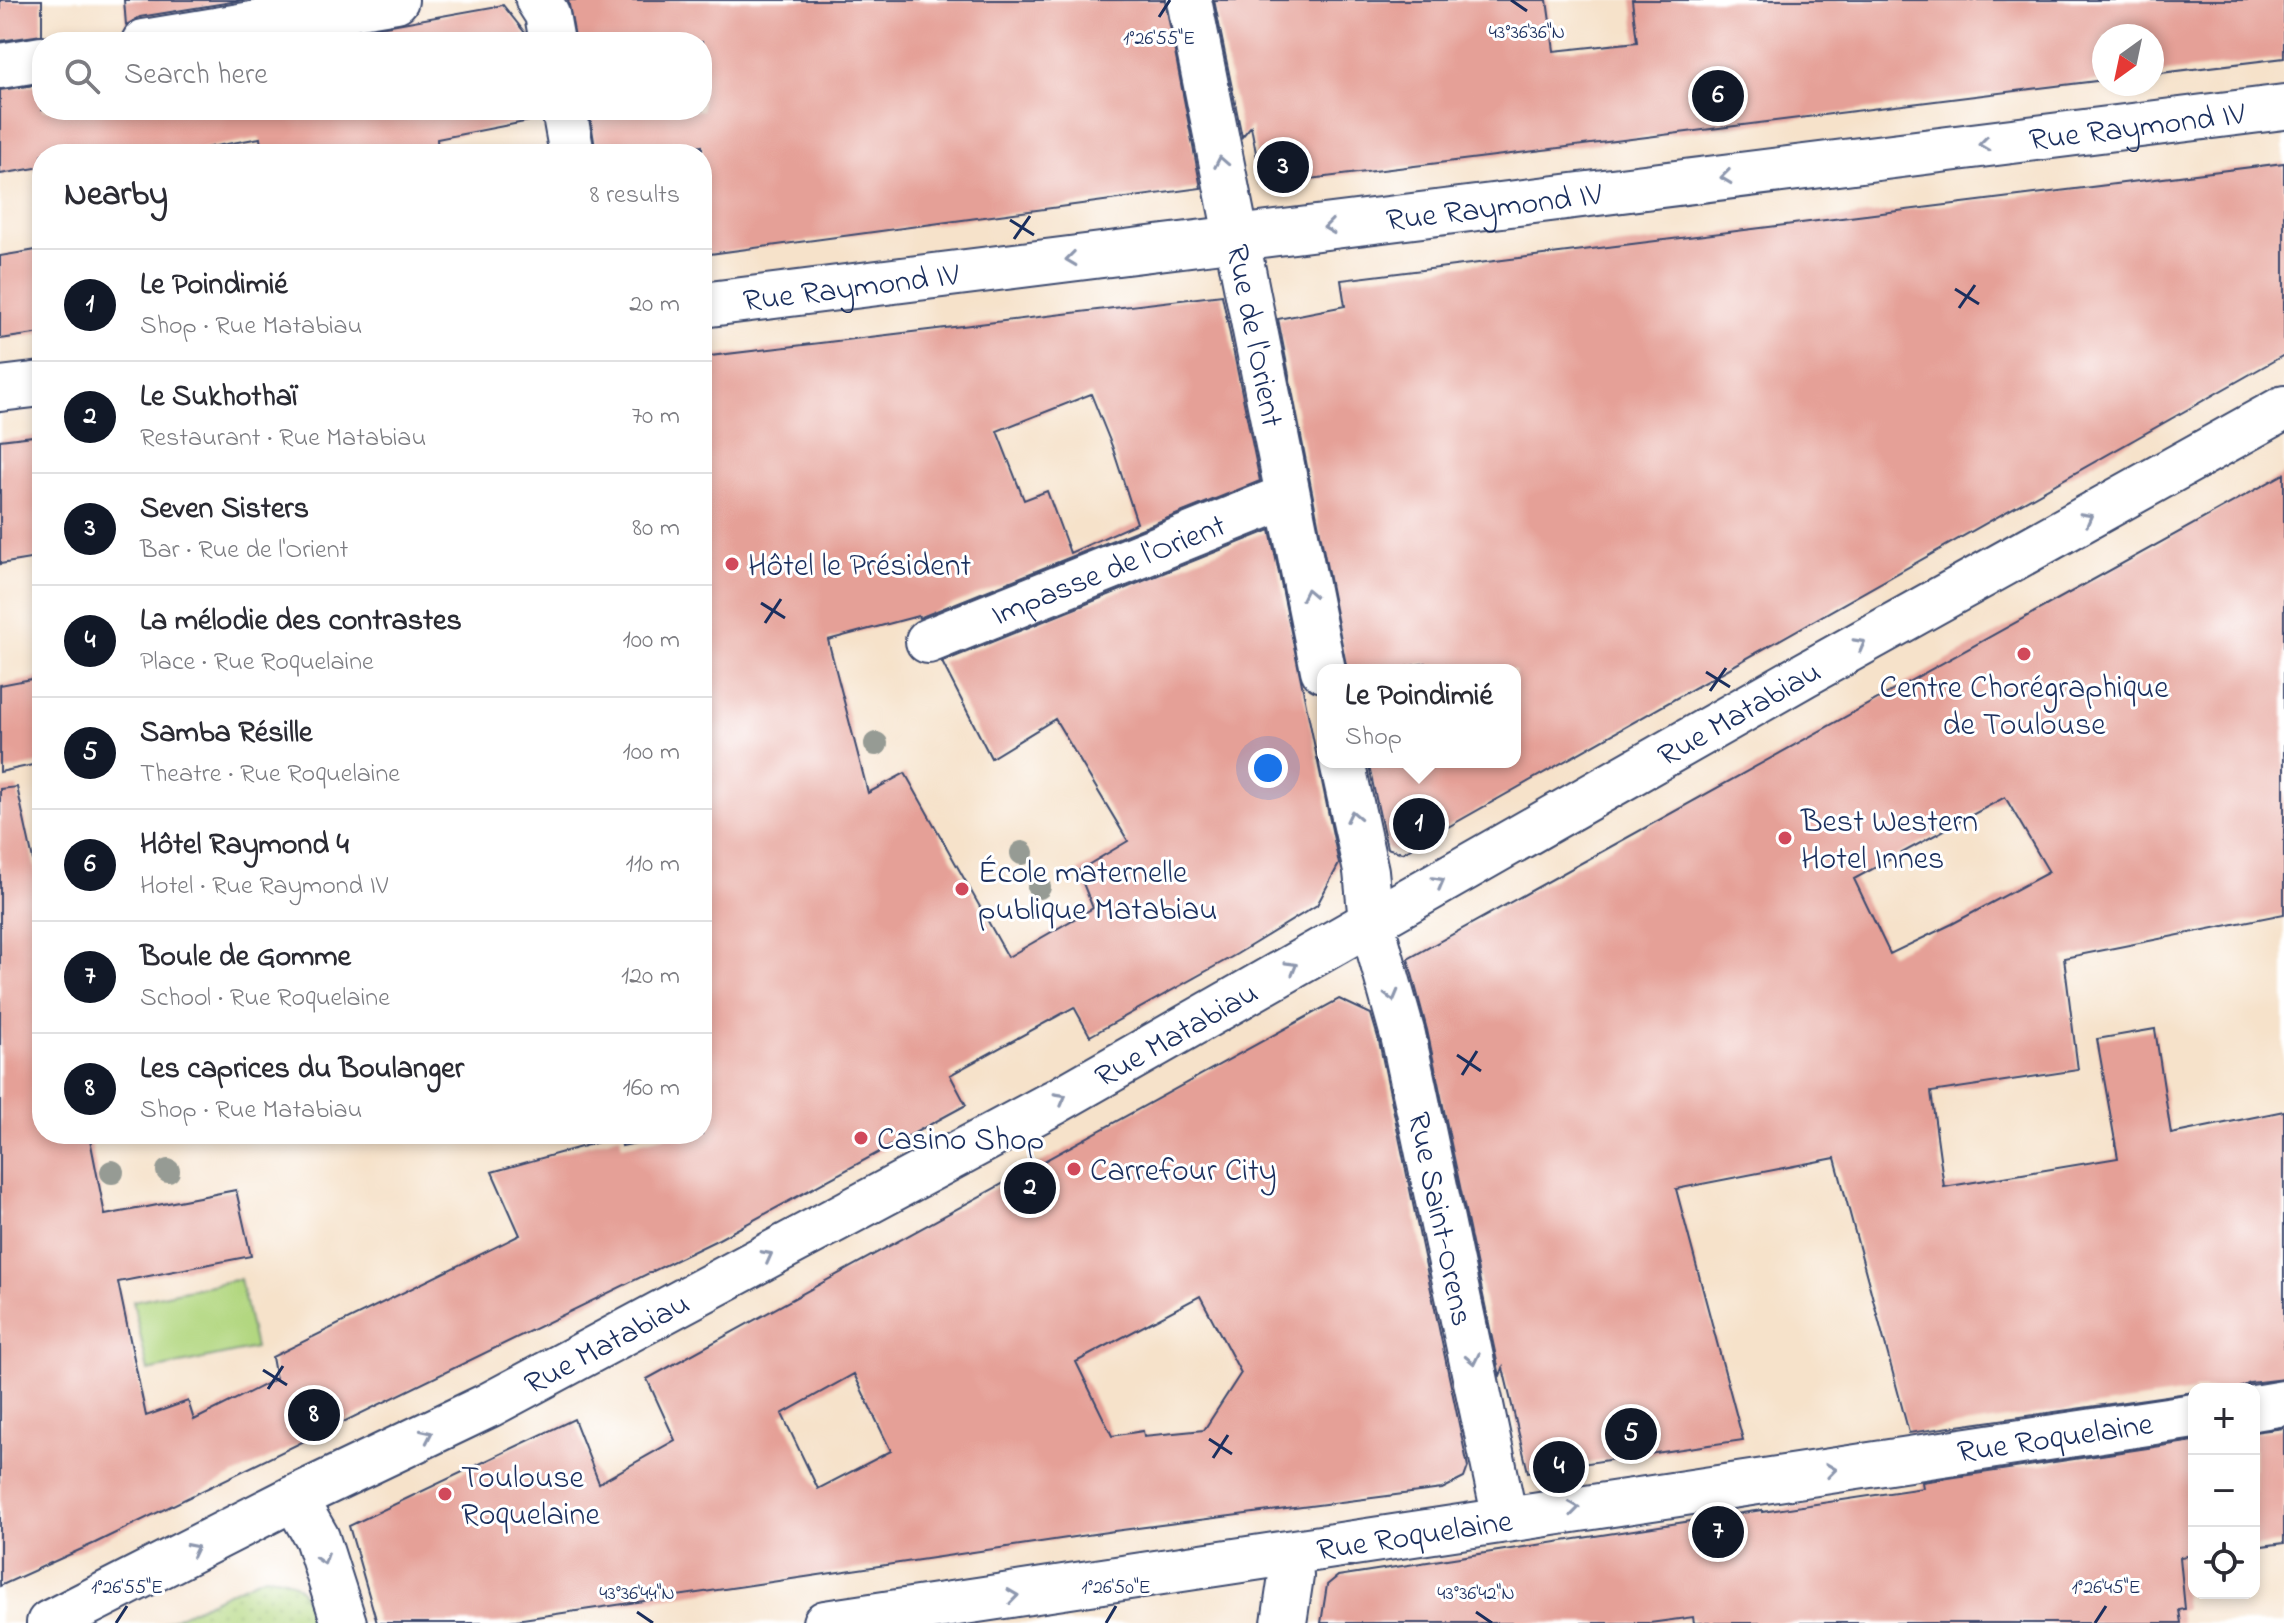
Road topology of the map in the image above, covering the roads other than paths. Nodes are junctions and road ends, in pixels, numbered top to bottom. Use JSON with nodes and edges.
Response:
{"nodes":[{"id":1,"x":396,"y":0,"type":"edge"},
{"id":2,"x":538,"y":0,"type":"edge"},
{"id":3,"x":1189,"y":0,"type":"edge"},
{"id":4,"x":204,"y":32,"type":"edge"},
{"id":5,"x":550,"y":32,"type":"edge"},
{"id":6,"x":32,"y":61,"type":"edge"},
{"id":7,"x":0,"y":66,"type":"edge"},
{"id":8,"x":2284,"y":107,"type":"edge"},
{"id":9,"x":566,"y":120,"type":"edge"},
{"id":10,"x":570,"y":144,"type":"edge"},
{"id":11,"x":1235,"y":238,"type":"junction"},
{"id":12,"x":712,"y":304,"type":"edge"},
{"id":13,"x":32,"y":385,"type":"edge"},
{"id":14,"x":0,"y":389,"type":"edge"},
{"id":15,"x":2284,"y":408,"type":"edge"},
{"id":16,"x":1288,"y":498,"type":"junction"},
{"id":17,"x":928,"y":641,"type":"dead end"},
{"id":18,"x":1322,"y":664,"type":"edge"},
{"id":19,"x":1343,"y":768,"type":"edge"},
{"id":20,"x":1371,"y":921,"type":"junction"},
{"id":21,"x":2284,"y":1403,"type":"edge"},
{"id":22,"x":2260,"y":1407,"type":"edge"},
{"id":23,"x":2188,"y":1417,"type":"edge"},
{"id":24,"x":294,"y":1498,"type":"junction"},
{"id":25,"x":1505,"y":1519,"type":"junction"},
{"id":26,"x":1289,"y":1555,"type":"junction"},
{"id":27,"x":49,"y":1623,"type":"edge"},
{"id":28,"x":344,"y":1623,"type":"edge"},
{"id":29,"x":825,"y":1623,"type":"edge"},
{"id":30,"x":1284,"y":1623,"type":"edge"}],
"edges":[{"from":1,"to":4,"type":"street"},
{"from":2,"to":5,"type":"street"},
{"from":11,"to":3,"type":"street","name":"Rue de l'Orient","one_way":true},
{"from":6,"to":7,"type":"street"},
{"from":8,"to":11,"type":"street","name":"Rue Raymond IV","one_way":true},
{"from":9,"to":10,"type":"street"},
{"from":11,"to":12,"type":"street","name":"Rue Raymond IV","one_way":true},
{"from":11,"to":16,"type":"street","name":"Rue de l'Orient"},
{"from":13,"to":14,"type":"street"},
{"from":20,"to":15,"type":"street","name":"Rue Matabiau","one_way":true},
{"from":16,"to":17,"type":"street","name":"Impasse de l'Orient"},
{"from":18,"to":16,"type":"street","name":"Rue de l'Orient","one_way":true},
{"from":20,"to":19,"type":"street","one_way":true},
{"from":24,"to":20,"type":"street","name":"Rue Matabiau","one_way":true},
{"from":20,"to":25,"type":"street","name":"Rue Saint-Orens","one_way":true},
{"from":21,"to":22,"type":"street"},
{"from":25,"to":23,"type":"street","name":"Rue Roquelaine","one_way":true},
{"from":27,"to":24,"type":"street","name":"Rue Matabiau","one_way":true},
{"from":24,"to":28,"type":"street","one_way":true},
{"from":25,"to":26,"type":"street","name":"Rue Roquelaine"},
{"from":29,"to":26,"type":"street","name":"Rue Roquelaine","one_way":true},
{"from":26,"to":30,"type":"street"}]}
